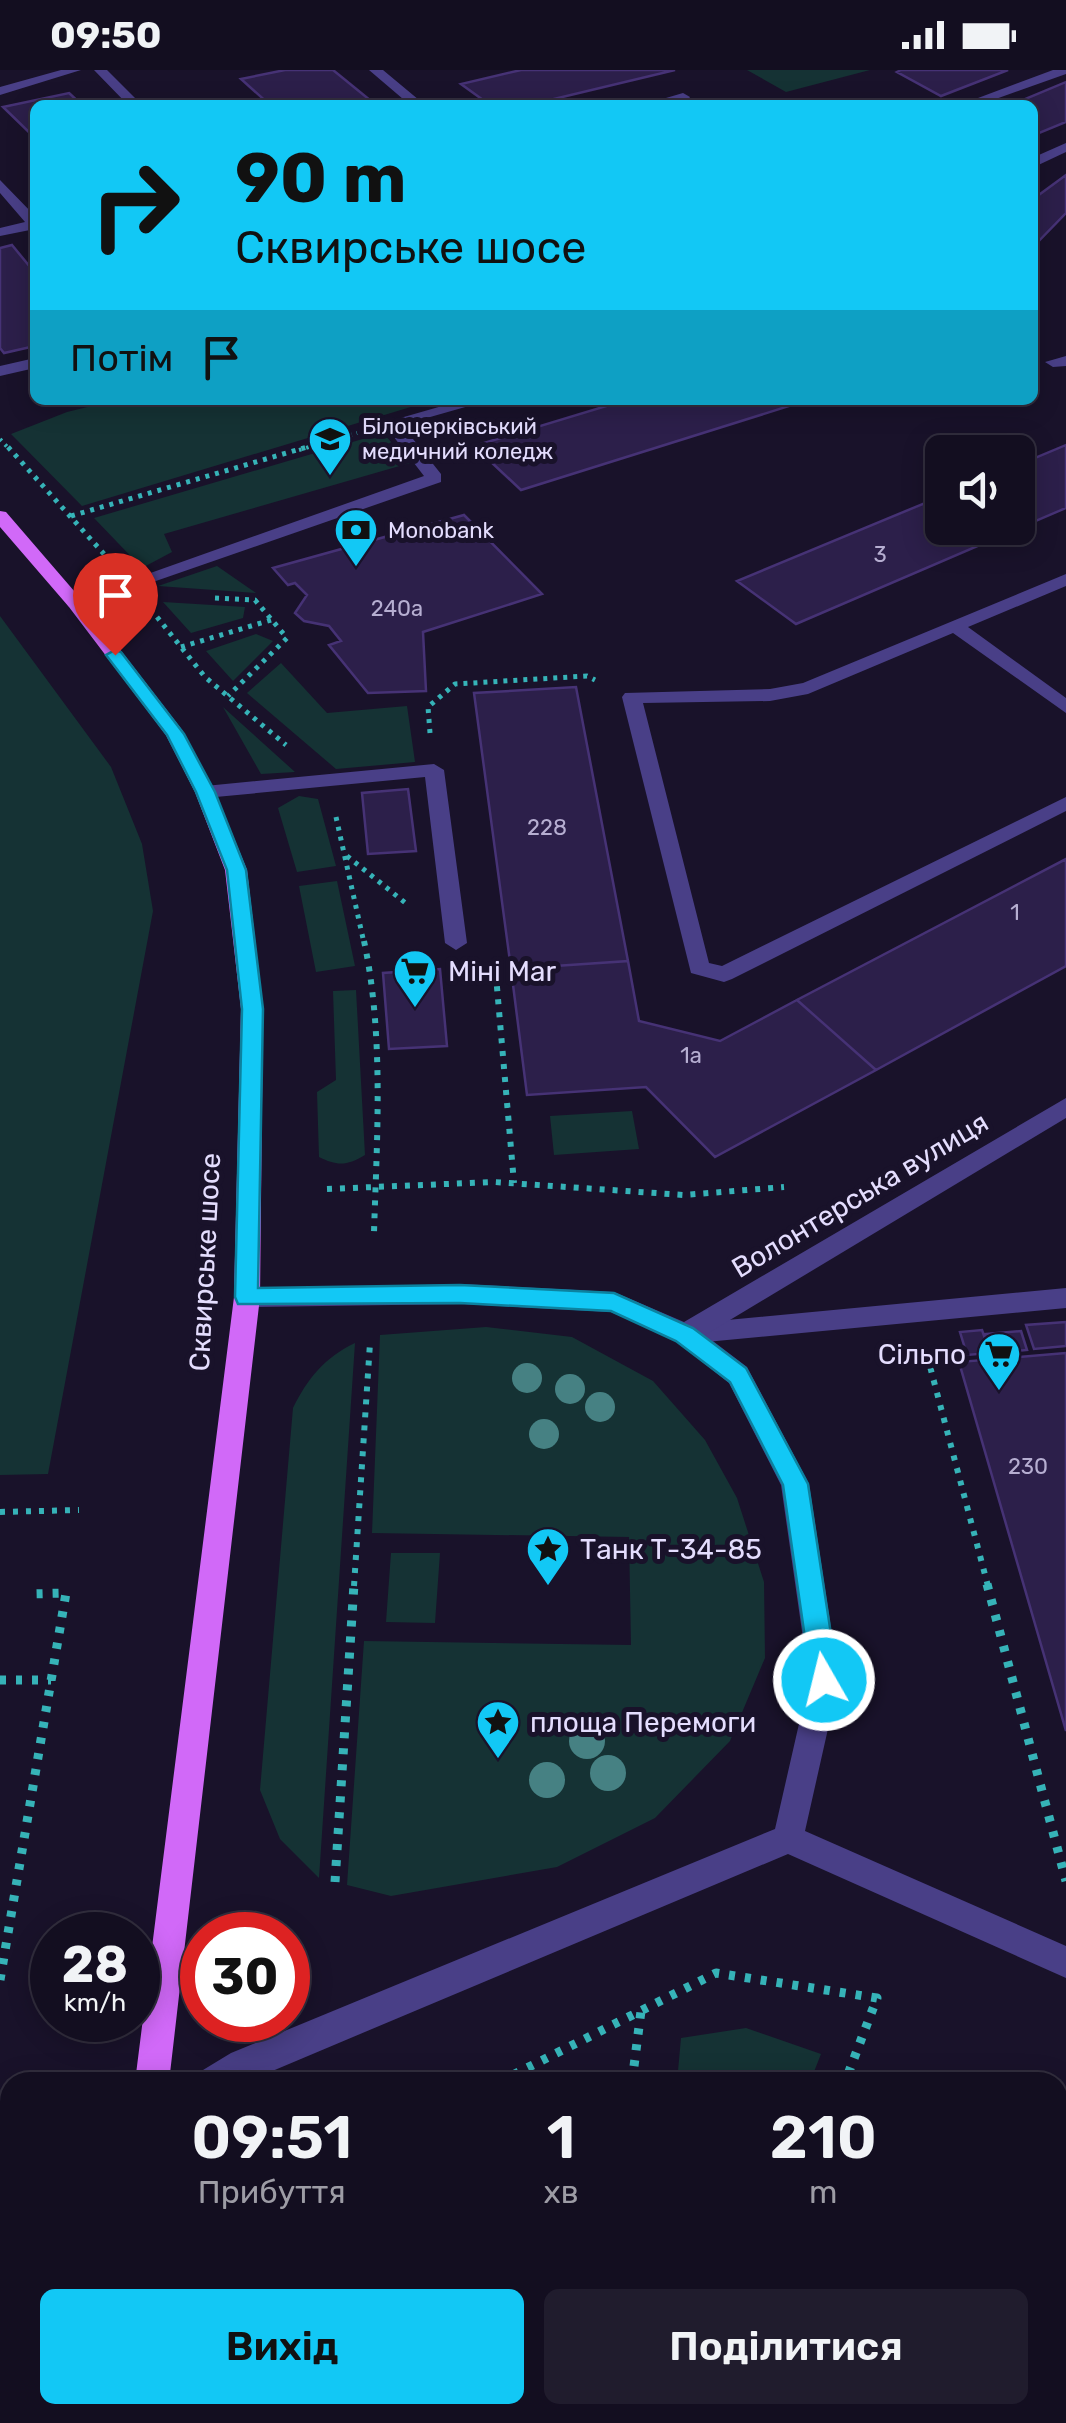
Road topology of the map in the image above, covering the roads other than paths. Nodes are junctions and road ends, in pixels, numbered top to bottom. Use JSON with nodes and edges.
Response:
{"nodes":[{"id":1,"x":74,"y":70,"type":"edge"},
{"id":2,"x":100,"y":70,"type":"edge"},
{"id":3,"x":376,"y":70,"type":"edge"},
{"id":4,"x":1065,"y":70,"type":"edge"},
{"id":5,"x":0,"y":91,"type":"edge"},
{"id":6,"x":684,"y":97,"type":"dead end"},
{"id":7,"x":130,"y":100,"type":"edge"},
{"id":8,"x":412,"y":100,"type":"edge"},
{"id":9,"x":671,"y":100,"type":"edge"},
{"id":10,"x":980,"y":100,"type":"edge"},
{"id":11,"x":1066,"y":148,"type":"edge"},
{"id":12,"x":1038,"y":161,"type":"edge"},
{"id":13,"x":0,"y":184,"type":"edge"},
{"id":14,"x":30,"y":218,"type":"edge"},
{"id":15,"x":30,"y":225,"type":"edge"},
{"id":16,"x":0,"y":232,"type":"edge"},
{"id":17,"x":30,"y":364,"type":"edge"},
{"id":18,"x":0,"y":371,"type":"edge"},
{"id":19,"x":462,"y":405,"type":"edge"},
{"id":20,"x":0,"y":516,"type":"edge"},
{"id":21,"x":1066,"y":579,"type":"edge"},
{"id":22,"x":75,"y":603,"type":"junction"},
{"id":23,"x":954,"y":626,"type":"junction"},
{"id":24,"x":1066,"y":707,"type":"edge"},
{"id":25,"x":206,"y":792,"type":"junction"},
{"id":26,"x":1066,"y":804,"type":"edge"},
{"id":27,"x":456,"y":944,"type":"dead end"},
{"id":28,"x":1066,"y":1107,"type":"edge"},
{"id":29,"x":246,"y":1297,"type":"junction"},
{"id":30,"x":1066,"y":1298,"type":"edge"},
{"id":31,"x":684,"y":1334,"type":"junction"},
{"id":32,"x":788,"y":1839,"type":"junction"},
{"id":33,"x":1066,"y":1962,"type":"edge"},
{"id":34,"x":153,"y":2072,"type":"edge"},
{"id":35,"x":231,"y":2072,"type":"edge"}],
"edges":[{"from":1,"to":5,"type":"street"},
{"from":2,"to":7,"type":"street"},
{"from":3,"to":8,"type":"street"},
{"from":4,"to":10,"type":"street"},
{"from":6,"to":9,"type":"street"},
{"from":11,"to":12,"type":"street"},
{"from":13,"to":14,"type":"street"},
{"from":15,"to":16,"type":"street"},
{"from":17,"to":18,"type":"street"},
{"from":19,"to":22,"type":"street"},
{"from":20,"to":22,"type":"main road","name":"Сквирське шосе"},
{"from":21,"to":23,"type":"street"},
{"from":22,"to":25,"type":"main road","name":"Сквирське шосе"},
{"from":23,"to":24,"type":"street"},
{"from":23,"to":26,"type":"street"},
{"from":25,"to":27,"type":"street"},
{"from":25,"to":29,"type":"main road","name":"Сквирське шосе"},
{"from":28,"to":31,"type":"street","name":"Волонтерська вулиця"},
{"from":29,"to":31,"type":"street"},
{"from":29,"to":34,"type":"main road","name":"Сквирське шосе"},
{"from":30,"to":31,"type":"street"},
{"from":31,"to":32,"type":"street"},
{"from":32,"to":33,"type":"street"},
{"from":32,"to":35,"type":"street"}]}
